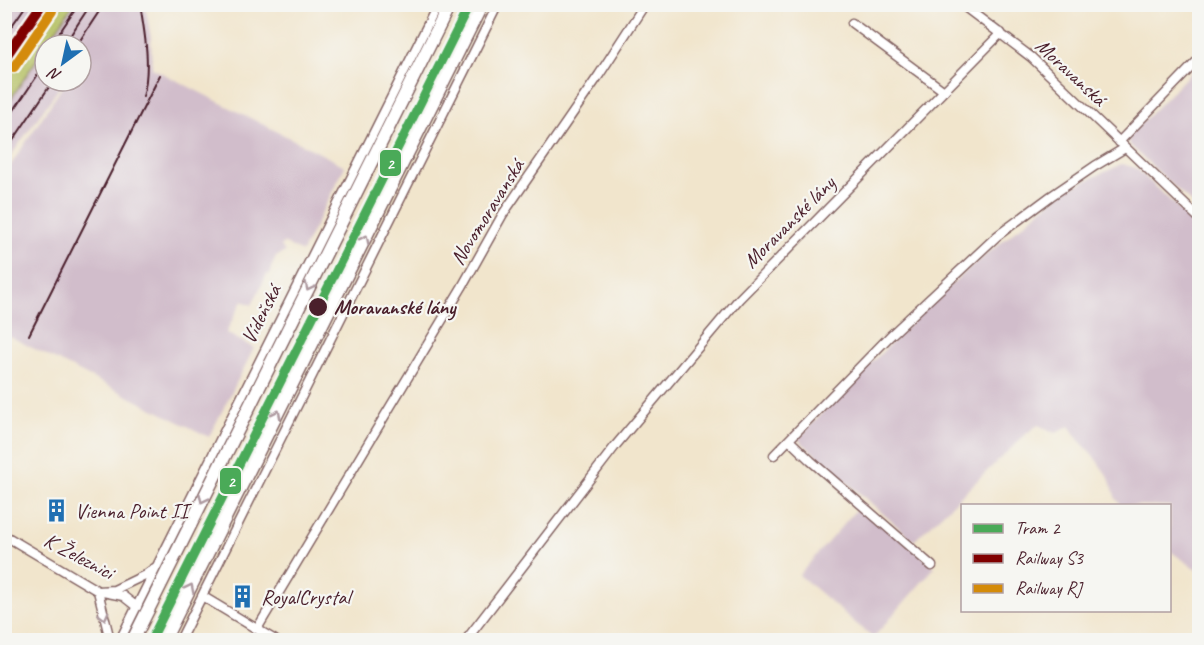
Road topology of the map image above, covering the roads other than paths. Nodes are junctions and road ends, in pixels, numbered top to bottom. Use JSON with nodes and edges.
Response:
{"nodes":[{"id":1,"x":438,"y":4,"type":"edge"},
{"id":2,"x":443,"y":4,"type":"edge"},
{"id":3,"x":450,"y":4,"type":"edge"},
{"id":4,"x":482,"y":4,"type":"edge"},
{"id":5,"x":498,"y":4,"type":"edge"},
{"id":6,"x":645,"y":4,"type":"edge"},
{"id":7,"x":961,"y":4,"type":"edge"},
{"id":8,"x":852,"y":23,"type":"dead end"},
{"id":9,"x":1001,"y":33,"type":"junction"},
{"id":10,"x":1200,"y":58,"type":"edge"},
{"id":11,"x":944,"y":91,"type":"junction"},
{"id":12,"x":400,"y":103,"type":"junction"},
{"id":13,"x":1122,"y":145,"type":"junction"},
{"id":14,"x":1200,"y":219,"type":"edge"},
{"id":15,"x":789,"y":440,"type":"junction"},
{"id":16,"x":774,"y":455,"type":"dead end"},
{"id":17,"x":4,"y":535,"type":"edge"},
{"id":18,"x":157,"y":567,"type":"junction"},
{"id":19,"x":932,"y":567,"type":"dead end"},
{"id":20,"x":98,"y":591,"type":"junction"},
{"id":21,"x":202,"y":596,"type":"junction"},
{"id":22,"x":137,"y":607,"type":"junction"},
{"id":23,"x":257,"y":629,"type":"junction"},
{"id":24,"x":110,"y":640,"type":"edge"},
{"id":25,"x":120,"y":640,"type":"edge"},
{"id":26,"x":133,"y":640,"type":"edge"},
{"id":27,"x":164,"y":640,"type":"edge"},
{"id":28,"x":180,"y":640,"type":"edge"},
{"id":29,"x":275,"y":640,"type":"edge"},
{"id":30,"x":466,"y":640,"type":"edge"}],
"edges":[{"from":1,"to":18,"type":"street","name":"Vídeňská"},
{"from":2,"to":12,"type":"highway"},
{"from":3,"to":12,"type":"highway","name":"Vídeňská"},
{"from":27,"to":4,"type":"highway","one_way":true},
{"from":5,"to":21,"type":"street"},
{"from":6,"to":23,"type":"street","name":"Novomoravanská"},
{"from":7,"to":9,"type":"street","name":"Moravanská"},
{"from":8,"to":11,"type":"street"},
{"from":9,"to":11,"type":"street","name":"Moravanské lány"},
{"from":9,"to":13,"type":"street","name":"Moravanská"},
{"from":10,"to":13,"type":"street"},
{"from":11,"to":30,"type":"street","name":"Moravanské lány"},
{"from":12,"to":26,"type":"highway","name":"Vídeňská","one_way":true},
{"from":13,"to":14,"type":"street","name":"Moravanská"},
{"from":13,"to":15,"type":"street"},
{"from":15,"to":16,"type":"street"},
{"from":15,"to":19,"type":"street"},
{"from":17,"to":20,"type":"street","name":"K Železnici"},
{"from":18,"to":20,"type":"street"},
{"from":18,"to":22,"type":"street","name":"Vídeňská"},
{"from":20,"to":22,"type":"street","name":"K Železnici"},
{"from":20,"to":24,"type":"street","one_way":true},
{"from":21,"to":23,"type":"street"},
{"from":21,"to":28,"type":"street"},
{"from":22,"to":25,"type":"street","name":"Vídeňská"},
{"from":23,"to":29,"type":"street"}]}
